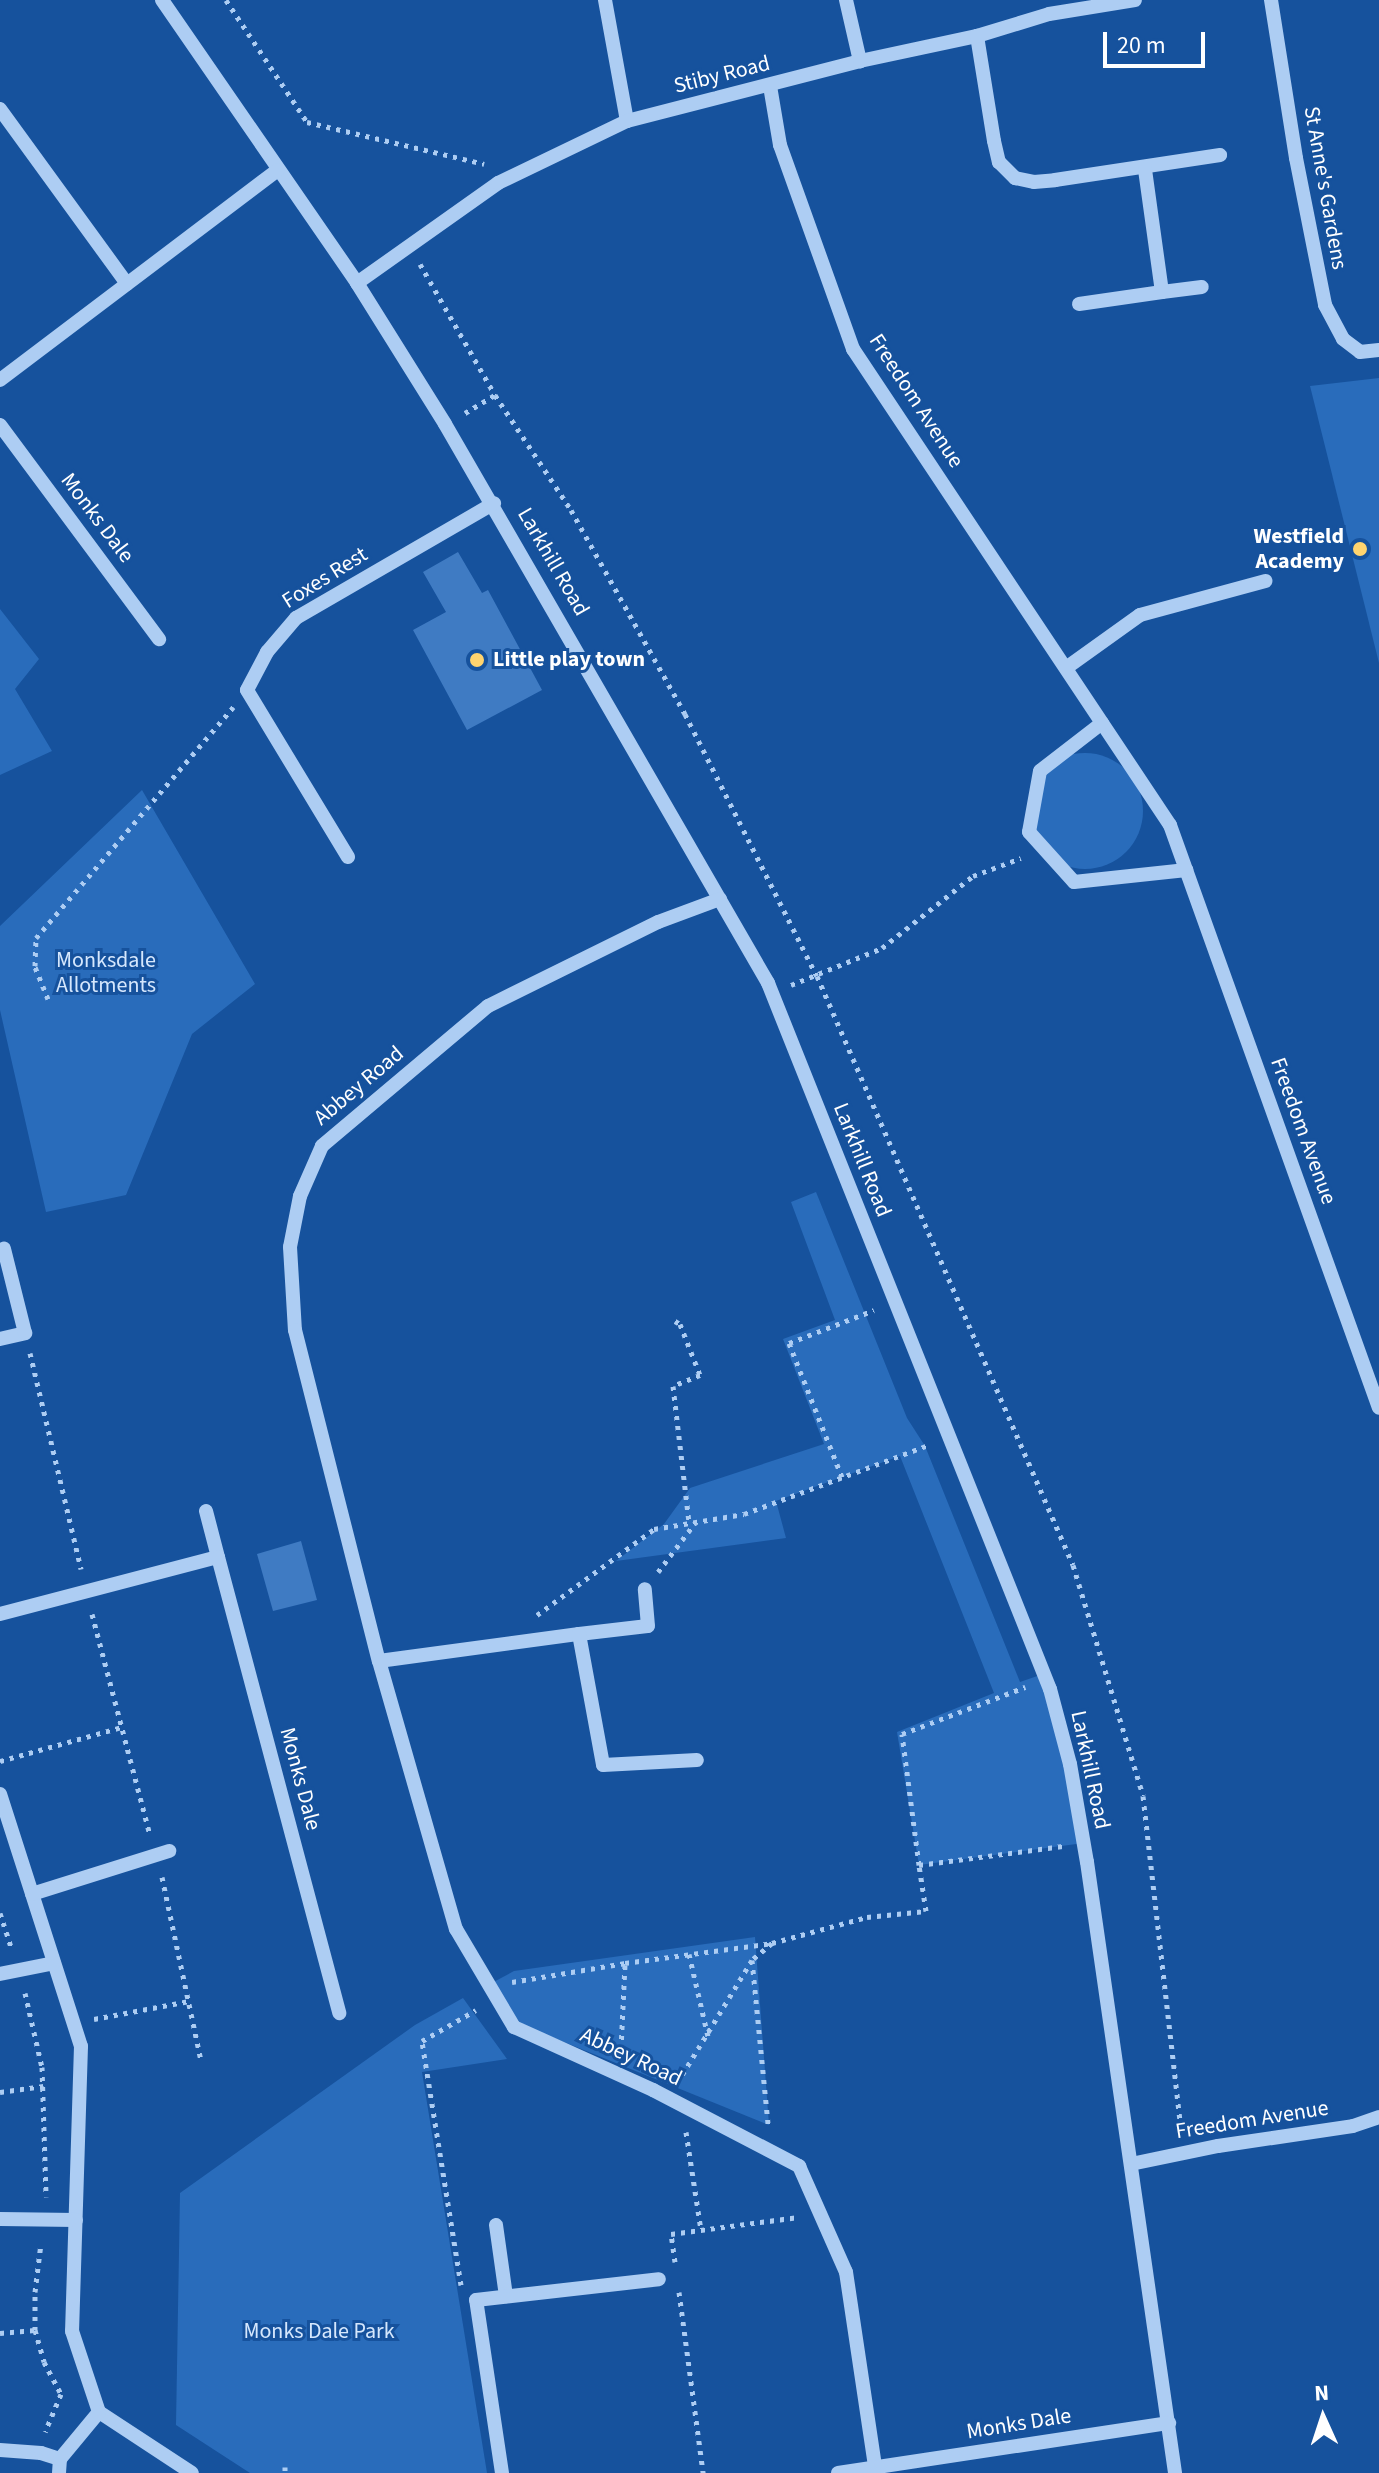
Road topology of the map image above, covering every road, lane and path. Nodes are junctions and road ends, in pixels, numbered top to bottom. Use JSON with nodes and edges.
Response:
{"nodes":[{"id":1,"x":162,"y":0,"type":"edge"},
{"id":2,"x":226,"y":0,"type":"edge"},
{"id":3,"x":605,"y":0,"type":"edge"},
{"id":4,"x":846,"y":0,"type":"edge"},
{"id":5,"x":1135,"y":0,"type":"edge"},
{"id":6,"x":1271,"y":0,"type":"edge"},
{"id":7,"x":977,"y":36,"type":"junction"},
{"id":8,"x":860,"y":61,"type":"junction"},
{"id":9,"x":770,"y":86,"type":"junction"},
{"id":10,"x":0,"y":109,"type":"edge"},
{"id":11,"x":627,"y":121,"type":"junction"},
{"id":12,"x":1220,"y":155,"type":"dead end"},
{"id":13,"x":1145,"y":169,"type":"junction"},
{"id":14,"x":278,"y":170,"type":"junction"},
{"id":15,"x":520,"y":172,"type":"junction"},
{"id":16,"x":357,"y":283,"type":"junction"},
{"id":17,"x":127,"y":284,"type":"junction"},
{"id":18,"x":1202,"y":287,"type":"dead end"},
{"id":19,"x":1162,"y":292,"type":"junction"},
{"id":20,"x":1079,"y":304,"type":"dead end"},
{"id":21,"x":1379,"y":350,"type":"edge"},
{"id":22,"x":0,"y":380,"type":"edge"},
{"id":23,"x":495,"y":395,"type":"dead end"},
{"id":24,"x":445,"y":424,"type":"junction"},
{"id":25,"x":0,"y":425,"type":"edge"},
{"id":26,"x":494,"y":503,"type":"junction"},
{"id":27,"x":1265,"y":581,"type":"dead end"},
{"id":28,"x":159,"y":639,"type":"dead end"},
{"id":29,"x":1066,"y":668,"type":"junction"},
{"id":30,"x":247,"y":690,"type":"junction"},
{"id":31,"x":1102,"y":723,"type":"junction"},
{"id":32,"x":1045,"y":849,"type":"junction"},
{"id":33,"x":348,"y":857,"type":"dead end"},
{"id":34,"x":1186,"y":870,"type":"junction"},
{"id":35,"x":720,"y":899,"type":"junction"},
{"id":36,"x":772,"y":993,"type":"junction"},
{"id":37,"x":48,"y":999,"type":"dead end"},
{"id":38,"x":4,"y":1249,"type":"dead end"},
{"id":39,"x":895,"y":1302,"type":"junction"},
{"id":40,"x":675,"y":1321,"type":"dead end"},
{"id":41,"x":25,"y":1333,"type":"junction"},
{"id":42,"x":0,"y":1339,"type":"edge"},
{"id":43,"x":1379,"y":1408,"type":"edge"},
{"id":44,"x":949,"y":1437,"type":"junction"},
{"id":45,"x":842,"y":1477,"type":"junction"},
{"id":46,"x":206,"y":1511,"type":"dead end"},
{"id":47,"x":692,"y":1523,"type":"junction"},
{"id":48,"x":218,"y":1557,"type":"junction"},
{"id":49,"x":86,"y":1589,"type":"junction"},
{"id":50,"x":645,"y":1589,"type":"joint"},
{"id":51,"x":0,"y":1614,"type":"edge"},
{"id":52,"x":579,"y":1634,"type":"junction"},
{"id":53,"x":524,"y":1641,"type":"junction"},
{"id":54,"x":379,"y":1661,"type":"junction"},
{"id":55,"x":1045,"y":1679,"type":"junction"},
{"id":56,"x":122,"y":1727,"type":"junction"},
{"id":57,"x":697,"y":1760,"type":"dead end"},
{"id":58,"x":0,"y":1761,"type":"edge"},
{"id":59,"x":0,"y":1794,"type":"edge"},
{"id":60,"x":1084,"y":1843,"type":"junction"},
{"id":61,"x":162,"y":1853,"type":"junction"},
{"id":62,"x":919,"y":1865,"type":"junction"},
{"id":63,"x":32,"y":1894,"type":"junction"},
{"id":64,"x":0,"y":1913,"type":"edge"},
{"id":65,"x":772,"y":1943,"type":"junction"},
{"id":66,"x":689,"y":1954,"type":"junction"},
{"id":67,"x":752,"y":1960,"type":"junction"},
{"id":68,"x":54,"y":1963,"type":"junction"},
{"id":69,"x":625,"y":1963,"type":"junction"},
{"id":70,"x":19,"y":1970,"type":"junction"},
{"id":71,"x":0,"y":1974,"type":"edge"},
{"id":72,"x":491,"y":1993,"type":"junction"},
{"id":73,"x":189,"y":2001,"type":"junction"},
{"id":74,"x":339,"y":2013,"type":"dead end"},
{"id":75,"x":74,"y":2023,"type":"junction"},
{"id":76,"x":708,"y":2037,"type":"junction"},
{"id":77,"x":201,"y":2060,"type":"dead end"},
{"id":78,"x":619,"y":2074,"type":"junction"},
{"id":79,"x":44,"y":2086,"type":"junction"},
{"id":80,"x":0,"y":2092,"type":"edge"},
{"id":81,"x":667,"y":2097,"type":"junction"},
{"id":82,"x":682,"y":2105,"type":"junction"},
{"id":83,"x":1379,"y":2117,"type":"edge"},
{"id":84,"x":771,"y":2153,"type":"junction"},
{"id":85,"x":1131,"y":2164,"type":"junction"},
{"id":86,"x":820,"y":2214,"type":"junction"},
{"id":87,"x":0,"y":2219,"type":"edge"},
{"id":88,"x":44,"y":2220,"type":"junction"},
{"id":89,"x":76,"y":2220,"type":"junction"},
{"id":90,"x":496,"y":2225,"type":"dead end"},
{"id":91,"x":701,"y":2230,"type":"junction"},
{"id":92,"x":659,"y":2279,"type":"dead end"},
{"id":93,"x":506,"y":2296,"type":"junction"},
{"id":94,"x":476,"y":2300,"type":"junction"},
{"id":95,"x":35,"y":2330,"type":"junction"},
{"id":96,"x":0,"y":2333,"type":"edge"},
{"id":97,"x":99,"y":2412,"type":"junction"},
{"id":98,"x":1169,"y":2423,"type":"junction"},
{"id":99,"x":0,"y":2450,"type":"edge"},
{"id":100,"x":41,"y":2453,"type":"junction"},
{"id":101,"x":60,"y":2466,"type":"edge"},
{"id":102,"x":876,"y":2471,"type":"edge"},
{"id":103,"x":192,"y":2473,"type":"edge"},
{"id":104,"x":502,"y":2473,"type":"edge"},
{"id":105,"x":703,"y":2473,"type":"edge"},
{"id":106,"x":838,"y":2473,"type":"edge"},
{"id":107,"x":1175,"y":2473,"type":"edge"}],
"edges":[{"from":1,"to":14,"type":"street","name":"Larkhill Road"},
{"from":2,"to":15,"type":"path"},
{"from":3,"to":11,"type":"street"},
{"from":4,"to":8,"type":"street"},
{"from":5,"to":7,"type":"street","name":"Stiby Road"},
{"from":6,"to":21,"type":"street","name":"St Anne's Gardens"},
{"from":7,"to":8,"type":"street","name":"Stiby Road"},
{"from":7,"to":13,"type":"street"},
{"from":8,"to":9,"type":"street","name":"Stiby Road"},
{"from":9,"to":11,"type":"street","name":"Stiby Road"},
{"from":9,"to":29,"type":"street","name":"Freedom Avenue"},
{"from":10,"to":17,"type":"street"},
{"from":11,"to":15,"type":"street","name":"Stiby Road"},
{"from":12,"to":13,"type":"street"},
{"from":13,"to":19,"type":"street"},
{"from":14,"to":16,"type":"street","name":"Larkhill Road"},
{"from":14,"to":17,"type":"street"},
{"from":15,"to":16,"type":"street","name":"Stiby Road"},
{"from":16,"to":24,"type":"street","name":"Larkhill Road"},
{"from":17,"to":22,"type":"street"},
{"from":18,"to":19,"type":"street"},
{"from":19,"to":20,"type":"street"},
{"from":23,"to":24,"type":"path"},
{"from":24,"to":26,"type":"street","name":"Larkhill Road"},
{"from":25,"to":28,"type":"street","name":"Monks Dale"},
{"from":26,"to":30,"type":"street","name":"Foxes Rest"},
{"from":26,"to":35,"type":"street","name":"Larkhill Road"},
{"from":27,"to":29,"type":"street"},
{"from":29,"to":31,"type":"street","name":"Freedom Avenue"},
{"from":30,"to":33,"type":"street"},
{"from":30,"to":37,"type":"path"},
{"from":31,"to":32,"type":"street"},
{"from":31,"to":34,"type":"street","name":"Freedom Avenue"},
{"from":32,"to":34,"type":"street"},
{"from":32,"to":36,"type":"path"},
{"from":34,"to":43,"type":"street","name":"Freedom Avenue"},
{"from":35,"to":36,"type":"street","name":"Larkhill Road"},
{"from":35,"to":54,"type":"street","name":"Abbey Road"},
{"from":36,"to":39,"type":"street","name":"Larkhill Road"},
{"from":38,"to":41,"type":"street"},
{"from":39,"to":44,"type":"street","name":"Larkhill Road"},
{"from":39,"to":45,"type":"path"},
{"from":40,"to":47,"type":"path"},
{"from":41,"to":42,"type":"street"},
{"from":41,"to":49,"type":"path"},
{"from":44,"to":45,"type":"path"},
{"from":44,"to":55,"type":"street","name":"Larkhill Road"},
{"from":45,"to":47,"type":"path"},
{"from":46,"to":48,"type":"street","name":"Monks Dale"},
{"from":47,"to":50,"type":"path"},
{"from":47,"to":53,"type":"path"},
{"from":48,"to":49,"type":"street"},
{"from":48,"to":74,"type":"street","name":"Monks Dale"},
{"from":49,"to":51,"type":"street"},
{"from":49,"to":56,"type":"path"},
{"from":50,"to":52,"type":"street"},
{"from":52,"to":53,"type":"street"},
{"from":52,"to":57,"type":"street"},
{"from":53,"to":54,"type":"street"},
{"from":54,"to":72,"type":"street","name":"Abbey Road"},
{"from":55,"to":60,"type":"street","name":"Larkhill Road"},
{"from":55,"to":62,"type":"path"},
{"from":56,"to":58,"type":"path"},
{"from":56,"to":61,"type":"path"},
{"from":59,"to":63,"type":"street"},
{"from":60,"to":62,"type":"path"},
{"from":60,"to":85,"type":"street","name":"Larkhill Road"},
{"from":61,"to":63,"type":"street"},
{"from":61,"to":73,"type":"path"},
{"from":62,"to":65,"type":"path"},
{"from":63,"to":68,"type":"street"},
{"from":64,"to":70,"type":"path"},
{"from":65,"to":66,"type":"path"},
{"from":65,"to":67,"type":"path"},
{"from":66,"to":69,"type":"path"},
{"from":66,"to":76,"type":"path"},
{"from":67,"to":76,"type":"path"},
{"from":67,"to":84,"type":"path"},
{"from":68,"to":70,"type":"street"},
{"from":68,"to":75,"type":"street"},
{"from":69,"to":72,"type":"path"},
{"from":69,"to":78,"type":"path"},
{"from":70,"to":71,"type":"street"},
{"from":70,"to":79,"type":"path"},
{"from":72,"to":78,"type":"street","name":"Abbey Road"},
{"from":72,"to":94,"type":"path"},
{"from":73,"to":75,"type":"path"},
{"from":73,"to":77,"type":"path"},
{"from":75,"to":89,"type":"street"},
{"from":76,"to":81,"type":"path"},
{"from":78,"to":81,"type":"street","name":"Abbey Road"},
{"from":79,"to":80,"type":"path"},
{"from":79,"to":88,"type":"path"},
{"from":81,"to":82,"type":"street","name":"Abbey Road"},
{"from":82,"to":84,"type":"street","name":"Abbey Road"},
{"from":82,"to":91,"type":"path"},
{"from":83,"to":85,"type":"street","name":"Freedom Avenue"},
{"from":84,"to":86,"type":"street","name":"Abbey Road"},
{"from":85,"to":98,"type":"street","name":"Larkhill Road"},
{"from":86,"to":91,"type":"path"},
{"from":86,"to":102,"type":"street","name":"Abbey Road"},
{"from":87,"to":88,"type":"street"},
{"from":88,"to":89,"type":"street"},
{"from":88,"to":95,"type":"path"},
{"from":89,"to":97,"type":"street"},
{"from":90,"to":93,"type":"street"},
{"from":91,"to":105,"type":"path"},
{"from":92,"to":93,"type":"street"},
{"from":93,"to":94,"type":"street"},
{"from":94,"to":104,"type":"street"},
{"from":95,"to":96,"type":"path"},
{"from":95,"to":100,"type":"path"},
{"from":97,"to":101,"type":"street"},
{"from":97,"to":103,"type":"street"},
{"from":98,"to":102,"type":"street","name":"Monks Dale"},
{"from":98,"to":107,"type":"street","name":"Larkhill Road"},
{"from":99,"to":100,"type":"street"},
{"from":100,"to":101,"type":"street"},
{"from":102,"to":106,"type":"street","name":"Monks Dale"}]}
